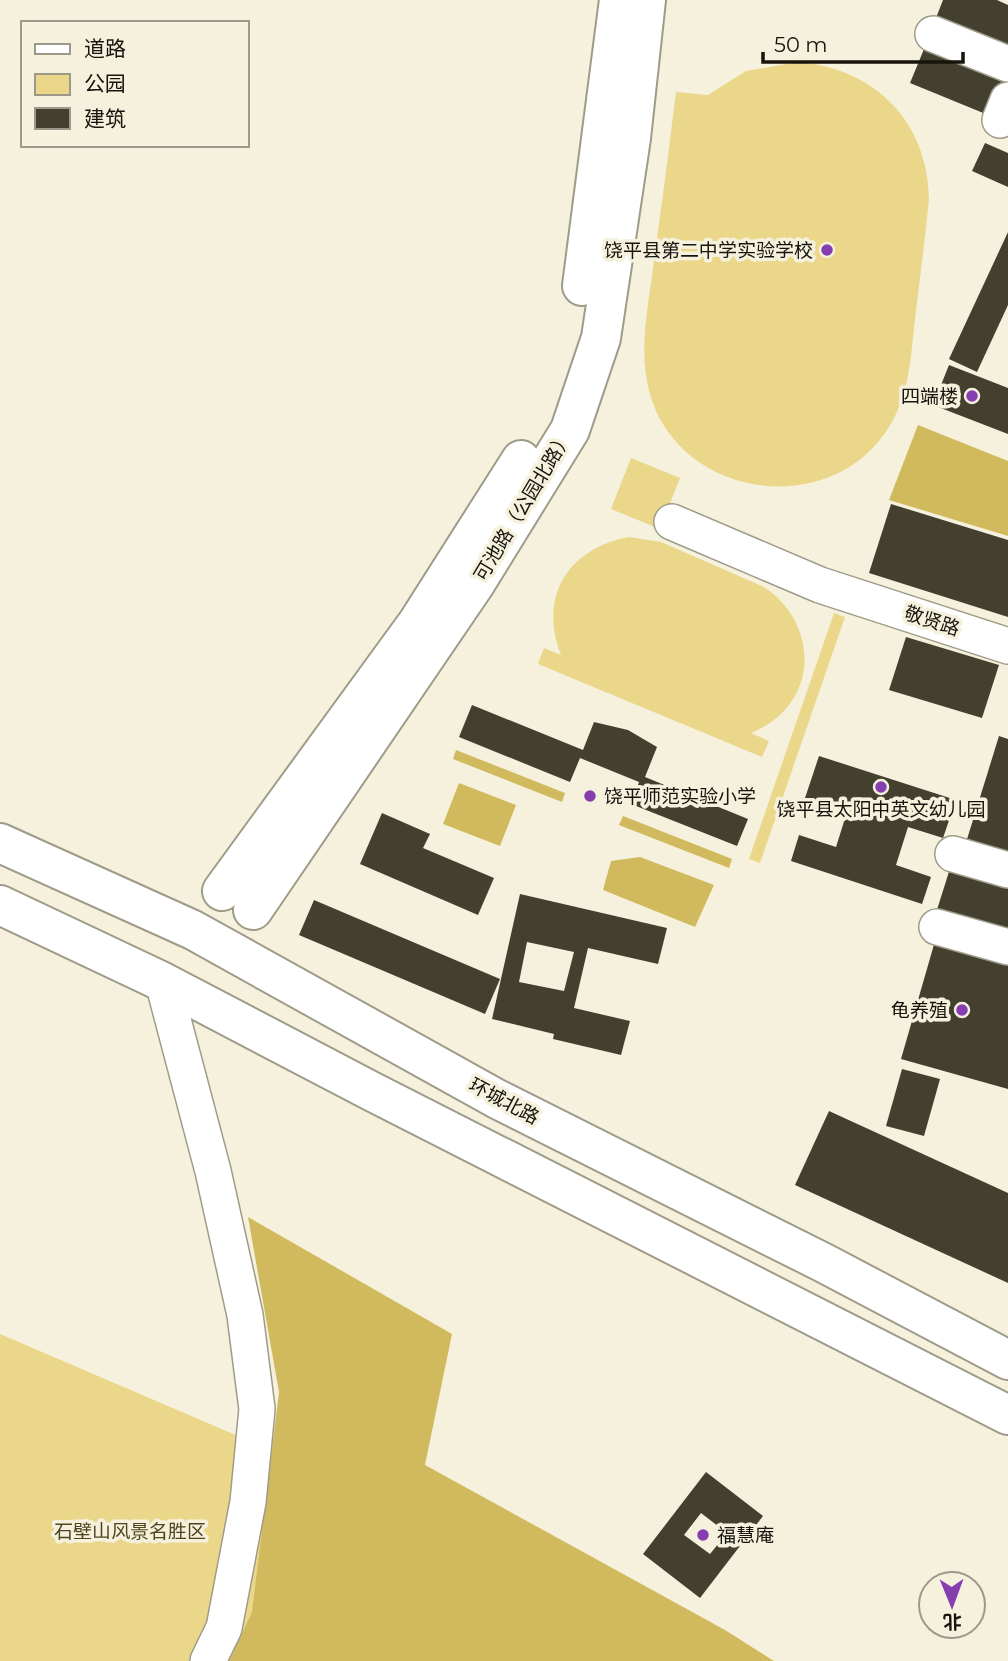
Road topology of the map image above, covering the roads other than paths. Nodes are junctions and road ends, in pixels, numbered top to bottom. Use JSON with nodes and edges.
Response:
{"nodes":[{"id":1,"x":619,"y":0,"type":"edge"},
{"id":2,"x":646,"y":0,"type":"edge"},
{"id":3,"x":933,"y":34,"type":"dead end"},
{"id":4,"x":1008,"y":64,"type":"edge"},
{"id":5,"x":672,"y":522,"type":"dead end"},
{"id":6,"x":1008,"y":646,"type":"edge"},
{"id":7,"x":0,"y":843,"type":"edge"},
{"id":8,"x":953,"y":854,"type":"dead end"},
{"id":9,"x":1008,"y":870,"type":"edge"},
{"id":10,"x":0,"y":905,"type":"edge"},
{"id":11,"x":937,"y":927,"type":"dead end"},
{"id":12,"x":1008,"y":947,"type":"edge"},
{"id":13,"x":163,"y":982,"type":"junction"},
{"id":14,"x":1008,"y":1360,"type":"edge"},
{"id":15,"x":1008,"y":1415,"type":"edge"},
{"id":16,"x":208,"y":1661,"type":"edge"}],
"edges":[{"from":1,"to":2,"type":"main road","name":"可池路（公园北路）"},
{"from":3,"to":4,"type":"street"},
{"from":5,"to":6,"type":"street","name":"敬贤路"},
{"from":7,"to":14,"type":"main road","name":"环城北路"},
{"from":8,"to":9,"type":"street"},
{"from":10,"to":13,"type":"main road"},
{"from":11,"to":12,"type":"street"},
{"from":13,"to":15,"type":"main road"},
{"from":13,"to":16,"type":"street"}]}
